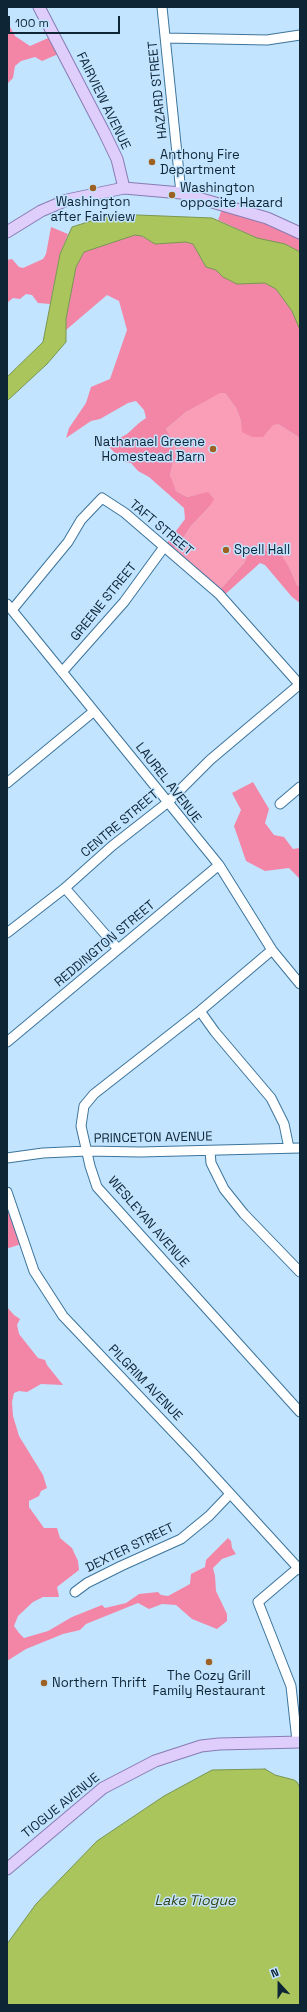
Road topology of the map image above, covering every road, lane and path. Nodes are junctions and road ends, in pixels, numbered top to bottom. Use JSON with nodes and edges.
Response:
{"nodes":[{"id":1,"x":39,"y":7,"type":"edge"},
{"id":2,"x":162,"y":7,"type":"edge"},
{"id":3,"x":300,"y":35,"type":"edge"},
{"id":4,"x":166,"y":38,"type":"junction"},
{"id":5,"x":124,"y":188,"type":"junction"},
{"id":6,"x":181,"y":193,"type":"junction"},
{"id":7,"x":7,"y":232,"type":"edge"},
{"id":8,"x":300,"y":233,"type":"edge"},
{"id":9,"x":164,"y":547,"type":"junction"},
{"id":10,"x":10,"y":607,"type":"edge"},
{"id":11,"x":62,"y":672,"type":"junction"},
{"id":12,"x":300,"y":684,"type":"edge"},
{"id":13,"x":93,"y":712,"type":"junction"},
{"id":14,"x":7,"y":783,"type":"edge"},
{"id":15,"x":300,"y":787,"type":"edge"},
{"id":16,"x":167,"y":803,"type":"junction"},
{"id":17,"x":280,"y":804,"type":"dead end"},
{"id":18,"x":219,"y":866,"type":"junction"},
{"id":19,"x":65,"y":888,"type":"junction"},
{"id":20,"x":7,"y":933,"type":"edge"},
{"id":21,"x":118,"y":948,"type":"junction"},
{"id":22,"x":272,"y":950,"type":"junction"},
{"id":23,"x":300,"y":984,"type":"edge"},
{"id":24,"x":200,"y":1011,"type":"junction"},
{"id":25,"x":7,"y":1042,"type":"edge"},
{"id":26,"x":289,"y":1148,"type":"junction"},
{"id":27,"x":300,"y":1148,"type":"edge"},
{"id":28,"x":210,"y":1150,"type":"junction"},
{"id":29,"x":87,"y":1151,"type":"junction"},
{"id":30,"x":7,"y":1158,"type":"edge"},
{"id":31,"x":7,"y":1192,"type":"edge"},
{"id":32,"x":300,"y":1272,"type":"edge"},
{"id":33,"x":300,"y":1412,"type":"edge"},
{"id":34,"x":230,"y":1494,"type":"junction"},
{"id":35,"x":299,"y":1569,"type":"edge"},
{"id":36,"x":75,"y":1592,"type":"dead end"},
{"id":37,"x":299,"y":1742,"type":"edge"},
{"id":38,"x":7,"y":1869,"type":"edge"}],
"edges":[{"from":1,"to":5,"type":"main road","name":"FAIRVIEW AVENUE"},
{"from":2,"to":4,"type":"street","name":"HAZARD STREET"},
{"from":3,"to":4,"type":"street"},
{"from":4,"to":6,"type":"street","name":"HAZARD STREET"},
{"from":5,"to":6,"type":"main road"},
{"from":5,"to":7,"type":"main road"},
{"from":6,"to":8,"type":"main road"},
{"from":9,"to":10,"type":"street","name":"TAFT STREET"},
{"from":9,"to":11,"type":"street","name":"GREENE STREET"},
{"from":9,"to":12,"type":"street","name":"TAFT STREET"},
{"from":10,"to":11,"type":"street","name":"LAUREL AVENUE"},
{"from":11,"to":13,"type":"street","name":"LAUREL AVENUE"},
{"from":12,"to":16,"type":"street","name":"CENTRE STREET"},
{"from":13,"to":14,"type":"street"},
{"from":13,"to":16,"type":"street","name":"LAUREL AVENUE"},
{"from":15,"to":17,"type":"street"},
{"from":16,"to":18,"type":"street","name":"LAUREL AVENUE"},
{"from":16,"to":19,"type":"street","name":"CENTRE STREET"},
{"from":18,"to":21,"type":"street","name":"REDDINGTON STREET"},
{"from":18,"to":22,"type":"street","name":"LAUREL AVENUE"},
{"from":19,"to":20,"type":"street","name":"CENTRE STREET"},
{"from":19,"to":21,"type":"street"},
{"from":21,"to":25,"type":"street","name":"REDDINGTON STREET"},
{"from":22,"to":23,"type":"street","name":"LAUREL AVENUE"},
{"from":22,"to":24,"type":"street","name":"WESLEYAN AVENUE"},
{"from":24,"to":26,"type":"street"},
{"from":24,"to":29,"type":"street","name":"WESLEYAN AVENUE"},
{"from":26,"to":27,"type":"street","name":"PRINCETON AVENUE"},
{"from":26,"to":28,"type":"street","name":"PRINCETON AVENUE"},
{"from":28,"to":29,"type":"street","name":"PRINCETON AVENUE"},
{"from":28,"to":32,"type":"street"},
{"from":29,"to":30,"type":"street","name":"PRINCETON AVENUE"},
{"from":29,"to":33,"type":"street","name":"WESLEYAN AVENUE"},
{"from":31,"to":34,"type":"street","name":"PILGRIM AVENUE"},
{"from":34,"to":35,"type":"street","name":"PILGRIM AVENUE"},
{"from":34,"to":36,"type":"street","name":"DEXTER STREET"},
{"from":35,"to":37,"type":"street"},
{"from":37,"to":38,"type":"main road","name":"TIOGUE AVENUE"}]}
